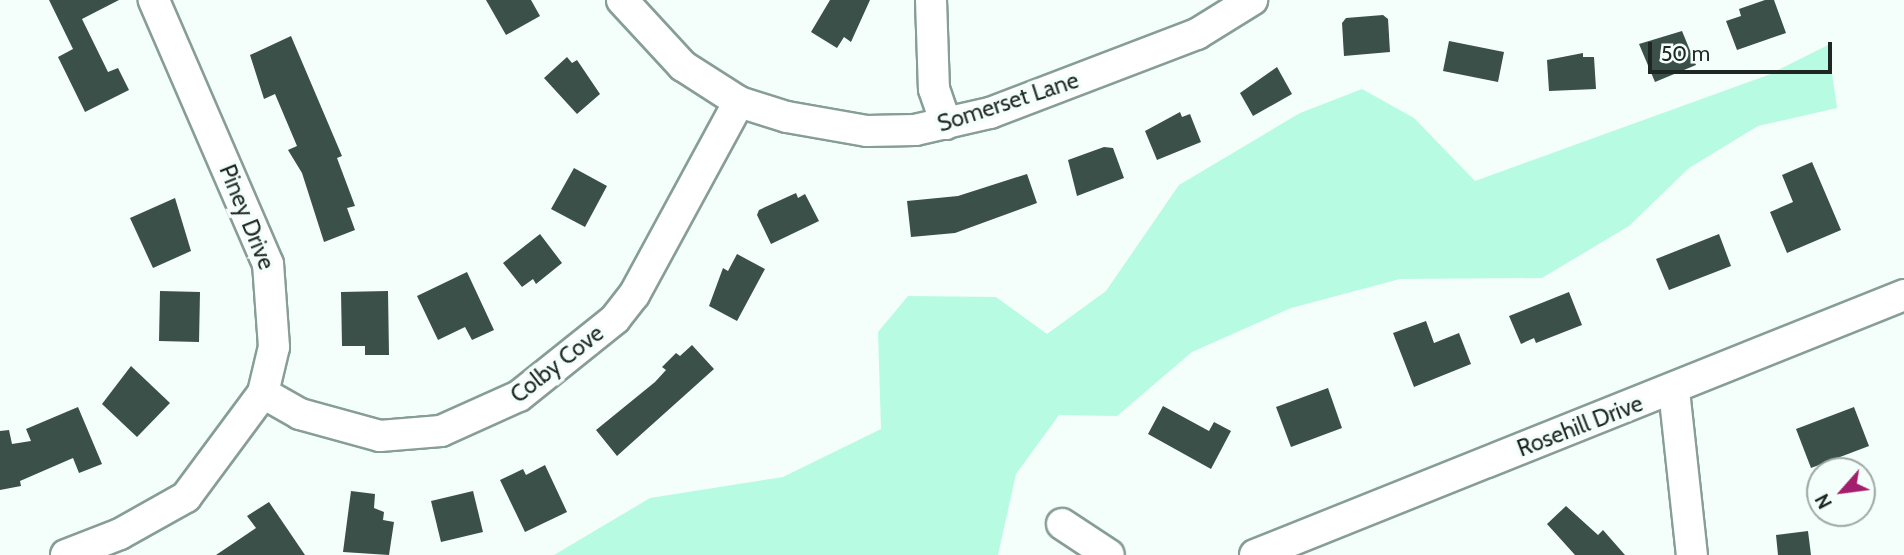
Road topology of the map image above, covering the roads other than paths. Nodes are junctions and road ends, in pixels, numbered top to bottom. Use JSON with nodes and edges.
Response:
{"nodes":[{"id":1,"x":154,"y":0,"type":"edge"},
{"id":2,"x":622,"y":0,"type":"edge"},
{"id":3,"x":930,"y":0,"type":"edge"},
{"id":4,"x":1252,"y":0,"type":"edge"},
{"id":5,"x":739,"y":102,"type":"junction"},
{"id":6,"x":946,"y":124,"type":"junction"},
{"id":7,"x":1904,"y":295,"type":"edge"},
{"id":8,"x":1674,"y":390,"type":"junction"},
{"id":9,"x":263,"y":393,"type":"junction"},
{"id":10,"x":1062,"y":524,"type":"dead end"},
{"id":11,"x":66,"y":555,"type":"edge"},
{"id":12,"x":1109,"y":555,"type":"edge"},
{"id":13,"x":1255,"y":555,"type":"edge"},
{"id":14,"x":1692,"y":555,"type":"edge"}],
"edges":[{"from":1,"to":9,"type":"street","name":"Piney Drive"},
{"from":2,"to":5,"type":"street","name":"Somerset Lane"},
{"from":3,"to":6,"type":"street"},
{"from":4,"to":6,"type":"street","name":"Somerset Lane"},
{"from":5,"to":6,"type":"street","name":"Somerset Lane"},
{"from":5,"to":9,"type":"street","name":"Colby Cove"},
{"from":7,"to":8,"type":"street","name":"Rosehill Drive"},
{"from":8,"to":13,"type":"street","name":"Rosehill Drive"},
{"from":8,"to":14,"type":"street"},
{"from":9,"to":11,"type":"street","name":"Piney Drive"},
{"from":10,"to":12,"type":"street"}]}
